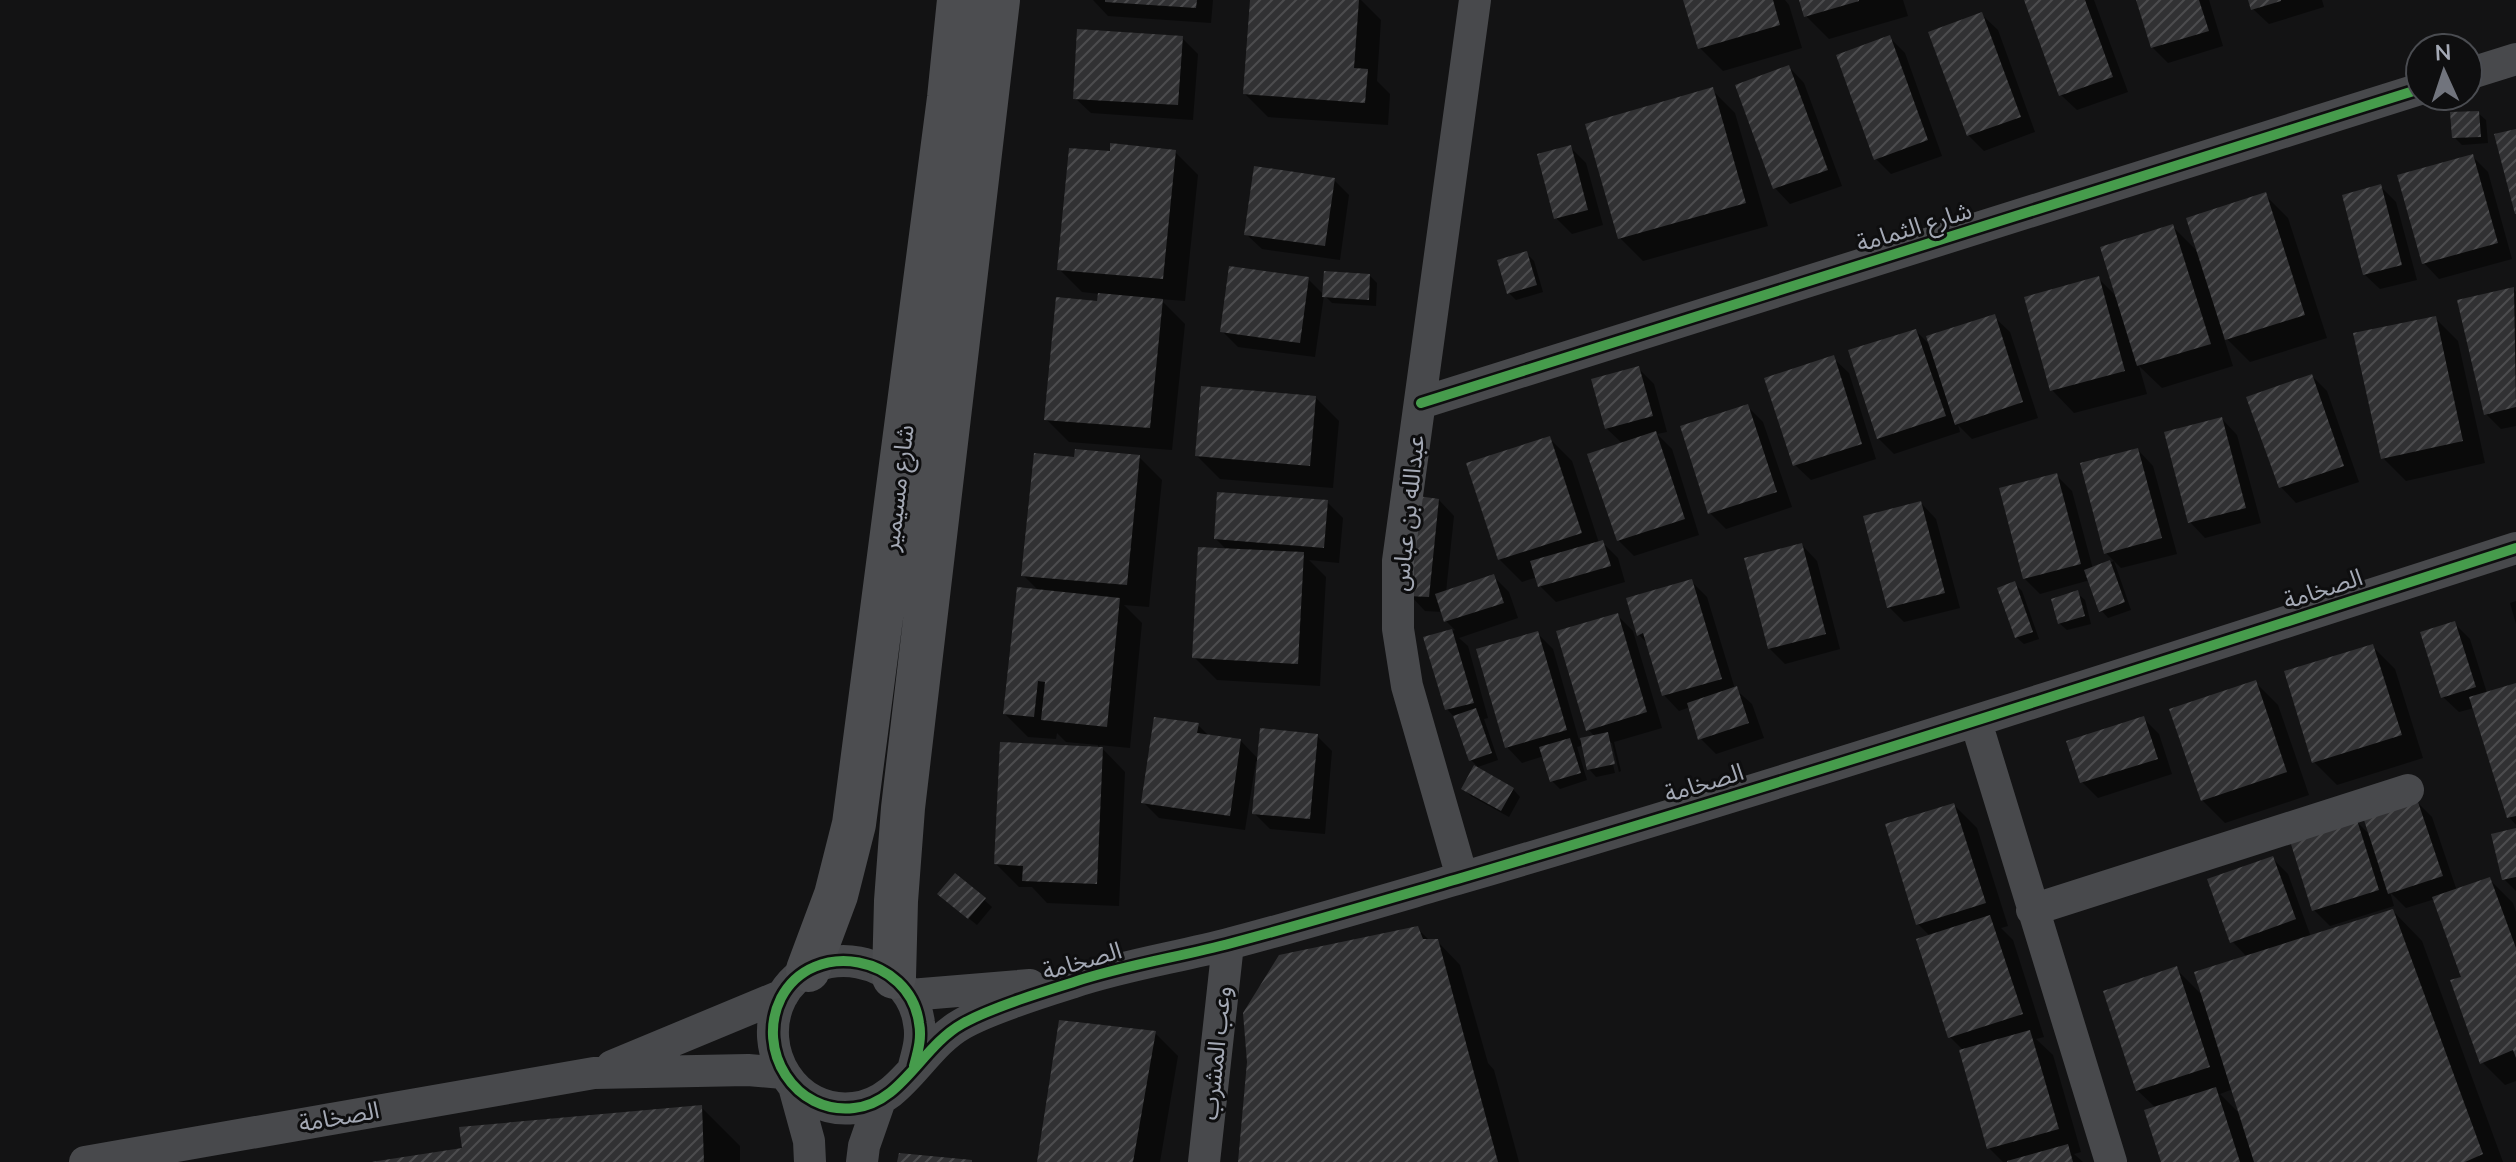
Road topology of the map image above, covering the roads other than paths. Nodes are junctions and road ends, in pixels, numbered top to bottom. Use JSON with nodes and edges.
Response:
{"nodes":[{"id":1,"x":959,"y":0,"type":"edge"},
{"id":2,"x":998,"y":0,"type":"edge"},
{"id":3,"x":1475,"y":0,"type":"edge"},
{"id":4,"x":2516,"y":59,"type":"edge"},
{"id":5,"x":2484,"y":69,"type":"edge"},
{"id":6,"x":2404,"y":94,"type":"edge"},
{"id":7,"x":967,"y":100,"type":"junction"},
{"id":8,"x":1421,"y":403,"type":"junction"},
{"id":9,"x":2516,"y":548,"type":"edge"},
{"id":10,"x":1976,"y":722,"type":"junction"},
{"id":11,"x":2408,"y":790,"type":"dead end"},
{"id":12,"x":1462,"y":877,"type":"junction"},
{"id":13,"x":2032,"y":910,"type":"junction"},
{"id":14,"x":1228,"y":944,"type":"junction"},
{"id":15,"x":1077,"y":981,"type":"junction"},
{"id":16,"x":796,"y":983,"type":"junction"},
{"id":17,"x":902,"y":986,"type":"junction"},
{"id":18,"x":914,"y":1066,"type":"junction"},
{"id":19,"x":594,"y":1073,"type":"junction"},
{"id":20,"x":789,"y":1081,"type":"junction"},
{"id":21,"x":879,"y":1103,"type":"junction"},
{"id":22,"x":85,"y":1162,"type":"edge"},
{"id":23,"x":810,"y":1162,"type":"edge"},
{"id":24,"x":862,"y":1162,"type":"edge"},
{"id":25,"x":1204,"y":1162,"type":"edge"},
{"id":26,"x":2111,"y":1162,"type":"edge"}],
"edges":[{"from":1,"to":7,"type":"street","name":"شارع مسيمير"},
{"from":2,"to":7,"type":"street","name":"شارع مسيمير"},
{"from":3,"to":8,"type":"street","name":"عبدالله بن عباس"},
{"from":4,"to":5,"type":"street"},
{"from":6,"to":8,"type":"street","name":"شارع الثمامة"},
{"from":7,"to":16,"type":"street","name":"شارع مسيمير"},
{"from":7,"to":17,"type":"street","name":"شارع مسيمير"},
{"from":8,"to":12,"type":"street","name":"عبدالله بن عباس"},
{"from":9,"to":10,"type":"street","name":"الصخامة"},
{"from":10,"to":12,"type":"street","name":"الصخامة"},
{"from":10,"to":13,"type":"street"},
{"from":11,"to":13,"type":"street"},
{"from":12,"to":14,"type":"street","name":"الصخامة"},
{"from":13,"to":26,"type":"street"},
{"from":14,"to":15,"type":"street","name":"الصخامة"},
{"from":14,"to":25,"type":"street","name":"وعب المشرب"},
{"from":15,"to":17,"type":"street","name":"الصخامة"},
{"from":15,"to":18,"type":"street","name":"الصخامة"},
{"from":16,"to":17,"type":"street"},
{"from":16,"to":19,"type":"street","name":"الصخامة"},
{"from":16,"to":20,"type":"street"},
{"from":17,"to":18,"type":"street"},
{"from":18,"to":21,"type":"street"},
{"from":19,"to":20,"type":"street","name":"الصخامة"},
{"from":19,"to":22,"type":"street","name":"الصخامة"},
{"from":20,"to":21,"type":"street"},
{"from":20,"to":23,"type":"street"},
{"from":21,"to":24,"type":"street"}]}
